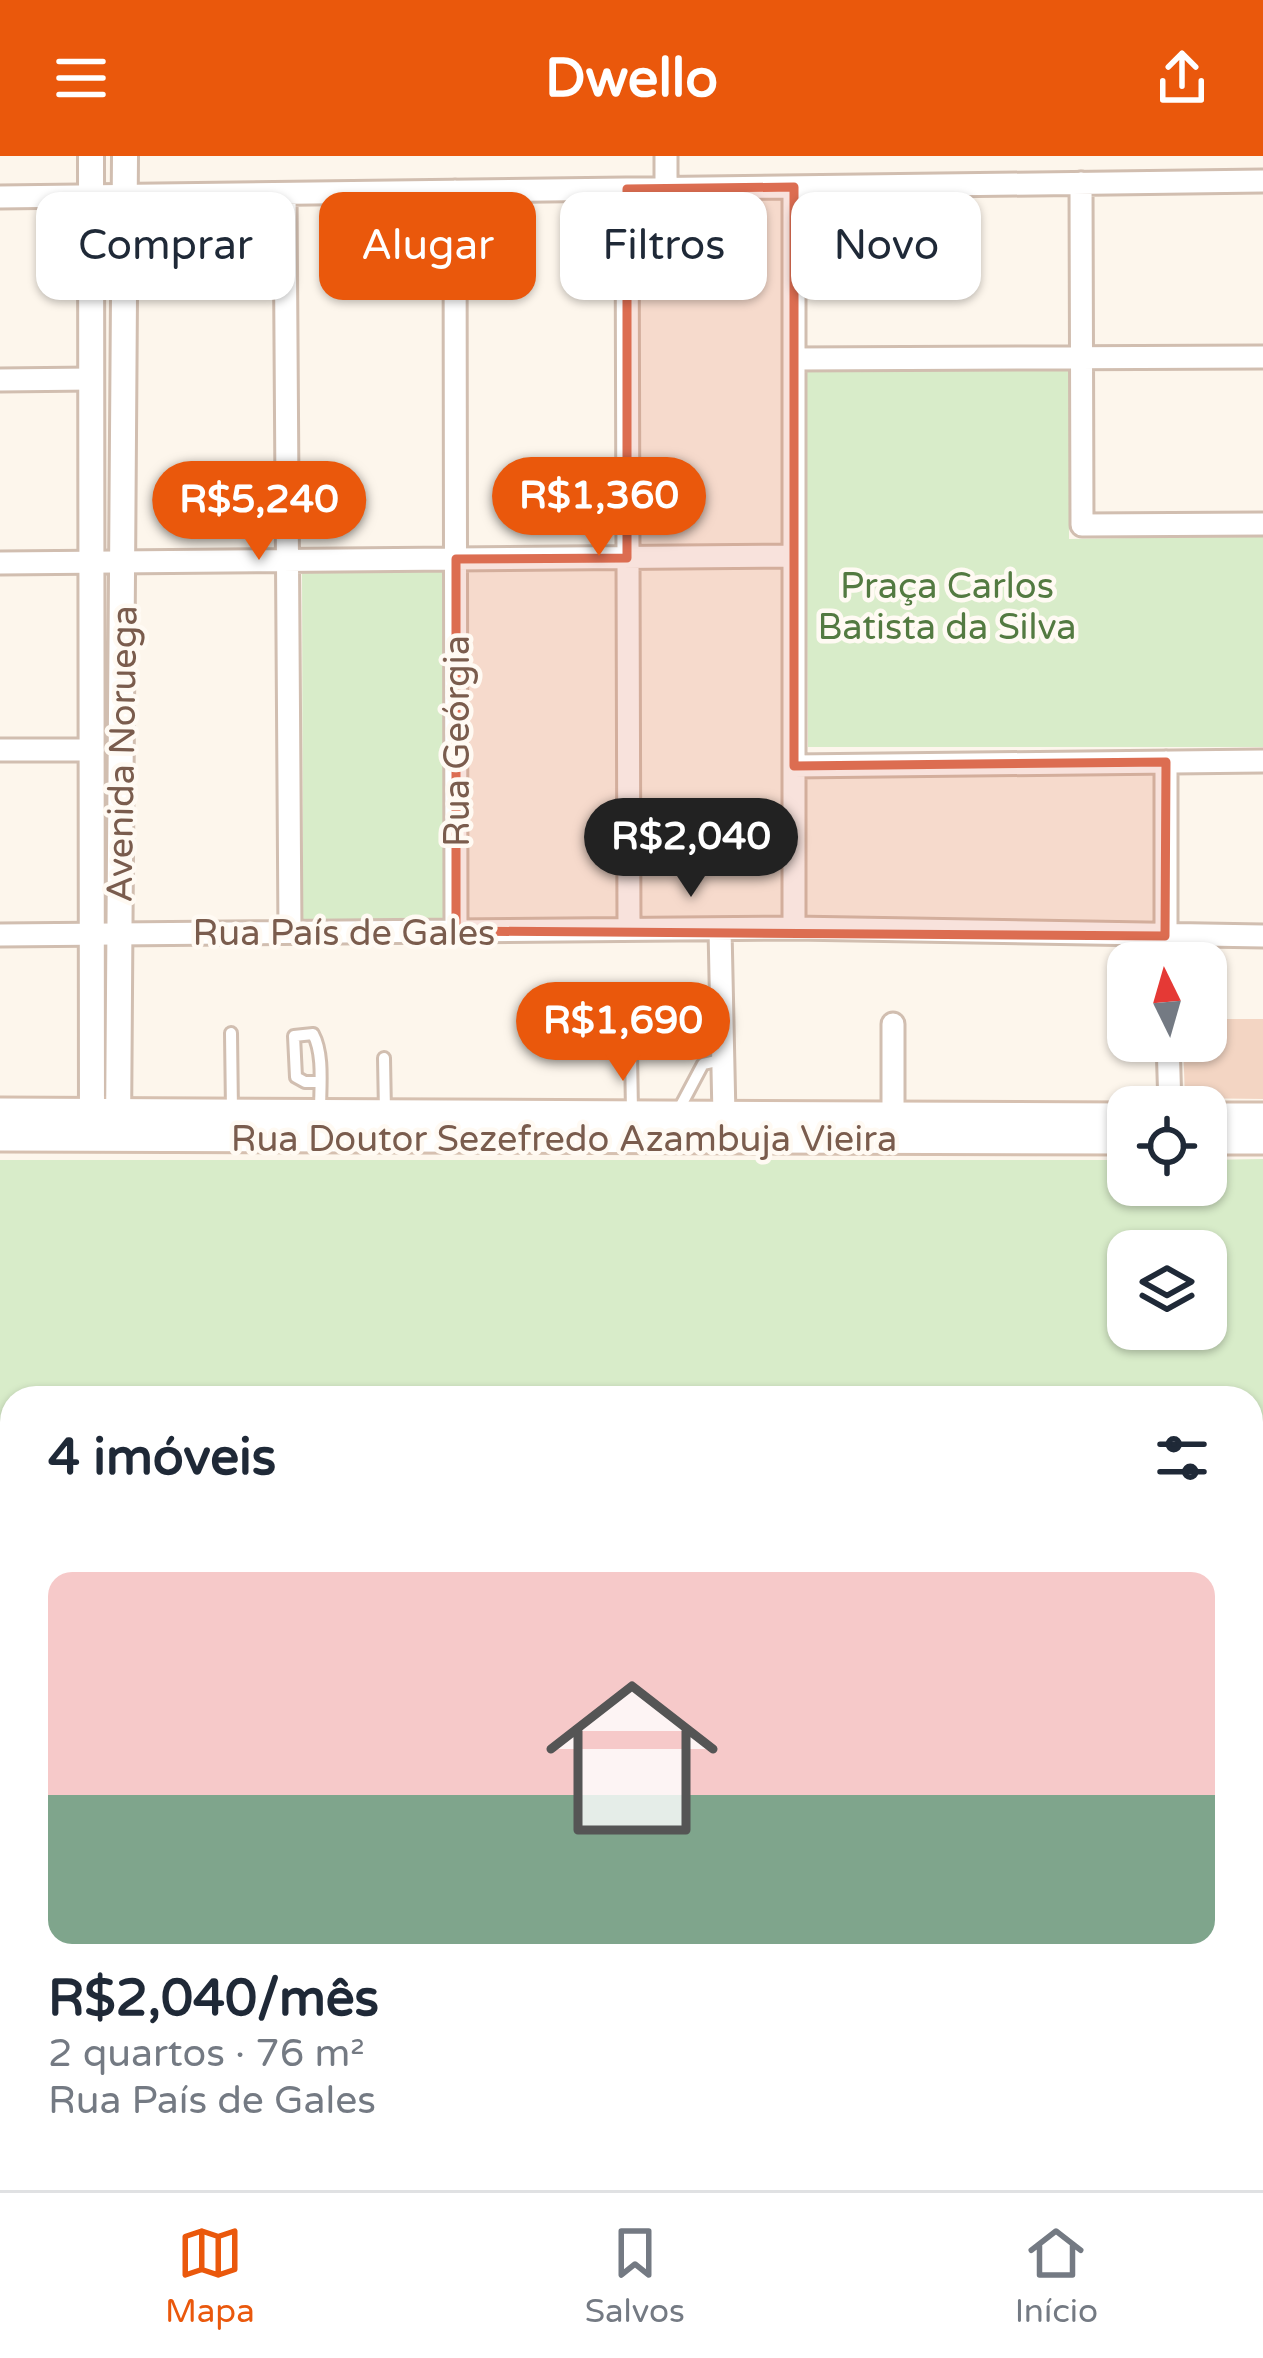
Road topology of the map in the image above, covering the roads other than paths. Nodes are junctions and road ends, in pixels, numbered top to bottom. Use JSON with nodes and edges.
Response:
{"nodes":[{"id":1,"x":91,"y":156,"type":"edge"},
{"id":2,"x":125,"y":156,"type":"edge"},
{"id":3,"x":666,"y":156,"type":"edge"},
{"id":4,"x":1150,"y":156,"type":"edge"},
{"id":5,"x":1263,"y":181,"type":"edge"},
{"id":6,"x":1151,"y":182,"type":"junction"},
{"id":7,"x":1081,"y":183,"type":"junction"},
{"id":8,"x":794,"y":187,"type":"junction"},
{"id":9,"x":666,"y":188,"type":"junction"},
{"id":10,"x":627,"y":189,"type":"junction"},
{"id":11,"x":455,"y":191,"type":"junction"},
{"id":12,"x":91,"y":192,"type":"edge"},
{"id":13,"x":126,"y":192,"type":"edge"},
{"id":14,"x":295,"y":194,"type":"edge"},
{"id":15,"x":0,"y":197,"type":"edge"},
{"id":16,"x":36,"y":197,"type":"edge"},
{"id":17,"x":92,"y":300,"type":"edge"},
{"id":18,"x":125,"y":300,"type":"edge"},
{"id":19,"x":286,"y":300,"type":"edge"},
{"id":20,"x":1082,"y":357,"type":"junction"},
{"id":21,"x":1263,"y":357,"type":"edge"},
{"id":22,"x":794,"y":358,"type":"junction"},
{"id":23,"x":92,"y":379,"type":"junction"},
{"id":24,"x":0,"y":380,"type":"edge"},
{"id":25,"x":1263,"y":524,"type":"edge"},
{"id":26,"x":794,"y":556,"type":"junction"},
{"id":27,"x":627,"y":558,"type":"junction"},
{"id":28,"x":456,"y":559,"type":"junction"},
{"id":29,"x":288,"y":561,"type":"junction"},
{"id":30,"x":92,"y":562,"type":"junction"},
{"id":31,"x":123,"y":562,"type":"junction"},
{"id":32,"x":0,"y":563,"type":"edge"},
{"id":33,"x":0,"y":750,"type":"edge"},
{"id":34,"x":92,"y":750,"type":"junction"},
{"id":35,"x":1263,"y":761,"type":"edge"},
{"id":36,"x":1166,"y":762,"type":"junction"},
{"id":37,"x":794,"y":766,"type":"junction"},
{"id":38,"x":720,"y":928,"type":"junction"},
{"id":39,"x":794,"y":928,"type":"junction"},
{"id":40,"x":629,"y":929,"type":"junction"},
{"id":41,"x":456,"y":931,"type":"junction"},
{"id":42,"x":290,"y":932,"type":"junction"},
{"id":43,"x":92,"y":933,"type":"junction"},
{"id":44,"x":119,"y":933,"type":"junction"},
{"id":45,"x":0,"y":935,"type":"edge"},
{"id":46,"x":1165,"y":936,"type":"junction"},
{"id":47,"x":1263,"y":936,"type":"edge"},
{"id":48,"x":1165,"y":942,"type":"edge"},
{"id":49,"x":893,"y":1024,"type":"dead end"},
{"id":50,"x":230,"y":1033,"type":"dead end"},
{"id":51,"x":631,"y":1052,"type":"dead end"},
{"id":52,"x":384,"y":1058,"type":"dead end"},
{"id":53,"x":724,"y":1059,"type":"junction"},
{"id":54,"x":320,"y":1082,"type":"junction"},
{"id":55,"x":0,"y":1112,"type":"edge"},
{"id":56,"x":232,"y":1114,"type":"junction"},
{"id":57,"x":320,"y":1114,"type":"junction"},
{"id":58,"x":385,"y":1115,"type":"junction"},
{"id":59,"x":632,"y":1116,"type":"junction"},
{"id":60,"x":675,"y":1116,"type":"junction"},
{"id":61,"x":724,"y":1116,"type":"junction"},
{"id":62,"x":893,"y":1116,"type":"junction"},
{"id":63,"x":1107,"y":1117,"type":"edge"},
{"id":64,"x":1227,"y":1117,"type":"edge"},
{"id":65,"x":1263,"y":1117,"type":"edge"},
{"id":66,"x":105,"y":1125,"type":"junction"},
{"id":67,"x":0,"y":1137,"type":"edge"},
{"id":68,"x":1107,"y":1140,"type":"edge"},
{"id":69,"x":1227,"y":1140,"type":"edge"},
{"id":70,"x":1263,"y":1140,"type":"edge"}],
"edges":[{"from":1,"to":12,"type":"street","name":"Avenida Noruega"},
{"from":2,"to":13,"type":"street","name":"Avenida Noruega"},
{"from":3,"to":9,"type":"street"},
{"from":4,"to":6,"type":"street"},
{"from":5,"to":6,"type":"street"},
{"from":6,"to":7,"type":"street"},
{"from":7,"to":8,"type":"street"},
{"from":7,"to":20,"type":"street"},
{"from":8,"to":9,"type":"street"},
{"from":8,"to":22,"type":"street"},
{"from":9,"to":10,"type":"street"},
{"from":10,"to":11,"type":"street"},
{"from":10,"to":27,"type":"street"},
{"from":11,"to":14,"type":"street"},
{"from":11,"to":28,"type":"street","name":"Rua Geórgia"},
{"from":15,"to":16,"type":"street"},
{"from":17,"to":23,"type":"street","name":"Avenida Noruega"},
{"from":18,"to":31,"type":"street","name":"Avenida Noruega"},
{"from":19,"to":29,"type":"street"},
{"from":20,"to":21,"type":"street"},
{"from":20,"to":22,"type":"street"},
{"from":20,"to":25,"type":"street"},
{"from":22,"to":26,"type":"street"},
{"from":23,"to":24,"type":"street"},
{"from":23,"to":30,"type":"street","name":"Avenida Noruega"},
{"from":26,"to":27,"type":"street"},
{"from":26,"to":37,"type":"street"},
{"from":27,"to":28,"type":"street"},
{"from":27,"to":40,"type":"street"},
{"from":28,"to":29,"type":"street"},
{"from":28,"to":41,"type":"street","name":"Rua Geórgia"},
{"from":29,"to":31,"type":"street"},
{"from":29,"to":42,"type":"street"},
{"from":30,"to":31,"type":"street"},
{"from":30,"to":32,"type":"street"},
{"from":30,"to":34,"type":"street","name":"Avenida Noruega"},
{"from":31,"to":44,"type":"street","name":"Avenida Noruega"},
{"from":33,"to":34,"type":"street"},
{"from":34,"to":43,"type":"street","name":"Avenida Noruega"},
{"from":35,"to":36,"type":"street"},
{"from":36,"to":37,"type":"street"},
{"from":36,"to":46,"type":"street"},
{"from":37,"to":39,"type":"street"},
{"from":38,"to":39,"type":"street","name":"Rua País de Gales"},
{"from":38,"to":40,"type":"street","name":"Rua País de Gales"},
{"from":38,"to":53,"type":"street"},
{"from":39,"to":46,"type":"street","name":"Rua País de Gales"},
{"from":40,"to":41,"type":"street","name":"Rua País de Gales"},
{"from":41,"to":42,"type":"street","name":"Rua País de Gales"},
{"from":42,"to":44,"type":"street","name":"Rua País de Gales"},
{"from":43,"to":44,"type":"street","name":"Rua País de Gales"},
{"from":43,"to":45,"type":"street","name":"Rua País de Gales"},
{"from":43,"to":66,"type":"street","name":"Avenida Noruega"},
{"from":44,"to":66,"type":"street","name":"Avenida Noruega"},
{"from":46,"to":47,"type":"street","name":"Rua País de Gales"},
{"from":46,"to":48,"type":"street"},
{"from":49,"to":62,"type":"street"},
{"from":50,"to":56,"type":"lane"},
{"from":51,"to":59,"type":"lane"},
{"from":52,"to":58,"type":"lane"},
{"from":53,"to":60,"type":"lane"},
{"from":53,"to":61,"type":"street"},
{"from":54,"to":54,"type":"lane"},
{"from":54,"to":57,"type":"lane"},
{"from":55,"to":66,"type":"main road","name":"Rua Doutor Sezefredo Azambuja Vieira"},
{"from":56,"to":57,"type":"main road","name":"Rua Doutor Sezefredo Azambuja Vieira"},
{"from":56,"to":66,"type":"main road","name":"Rua Doutor Sezefredo Azambuja Vieira"},
{"from":57,"to":58,"type":"main road","name":"Rua Doutor Sezefredo Azambuja Vieira"},
{"from":58,"to":59,"type":"main road","name":"Rua Doutor Sezefredo Azambuja Vieira"},
{"from":59,"to":60,"type":"main road","name":"Rua Doutor Sezefredo Azambuja Vieira"},
{"from":60,"to":61,"type":"main road","name":"Rua Doutor Sezefredo Azambuja Vieira"},
{"from":61,"to":62,"type":"main road","name":"Rua Doutor Sezefredo Azambuja Vieira"},
{"from":62,"to":63,"type":"main road","name":"Rua Doutor Sezefredo Azambuja Vieira"},
{"from":64,"to":65,"type":"main road"},
{"from":66,"to":67,"type":"main road","name":"Rua Doutor Sezefredo Azambuja Vieira"},
{"from":66,"to":68,"type":"main road","name":"Rua Doutor Sezefredo Azambuja Vieira"},
{"from":69,"to":70,"type":"main road"}]}
